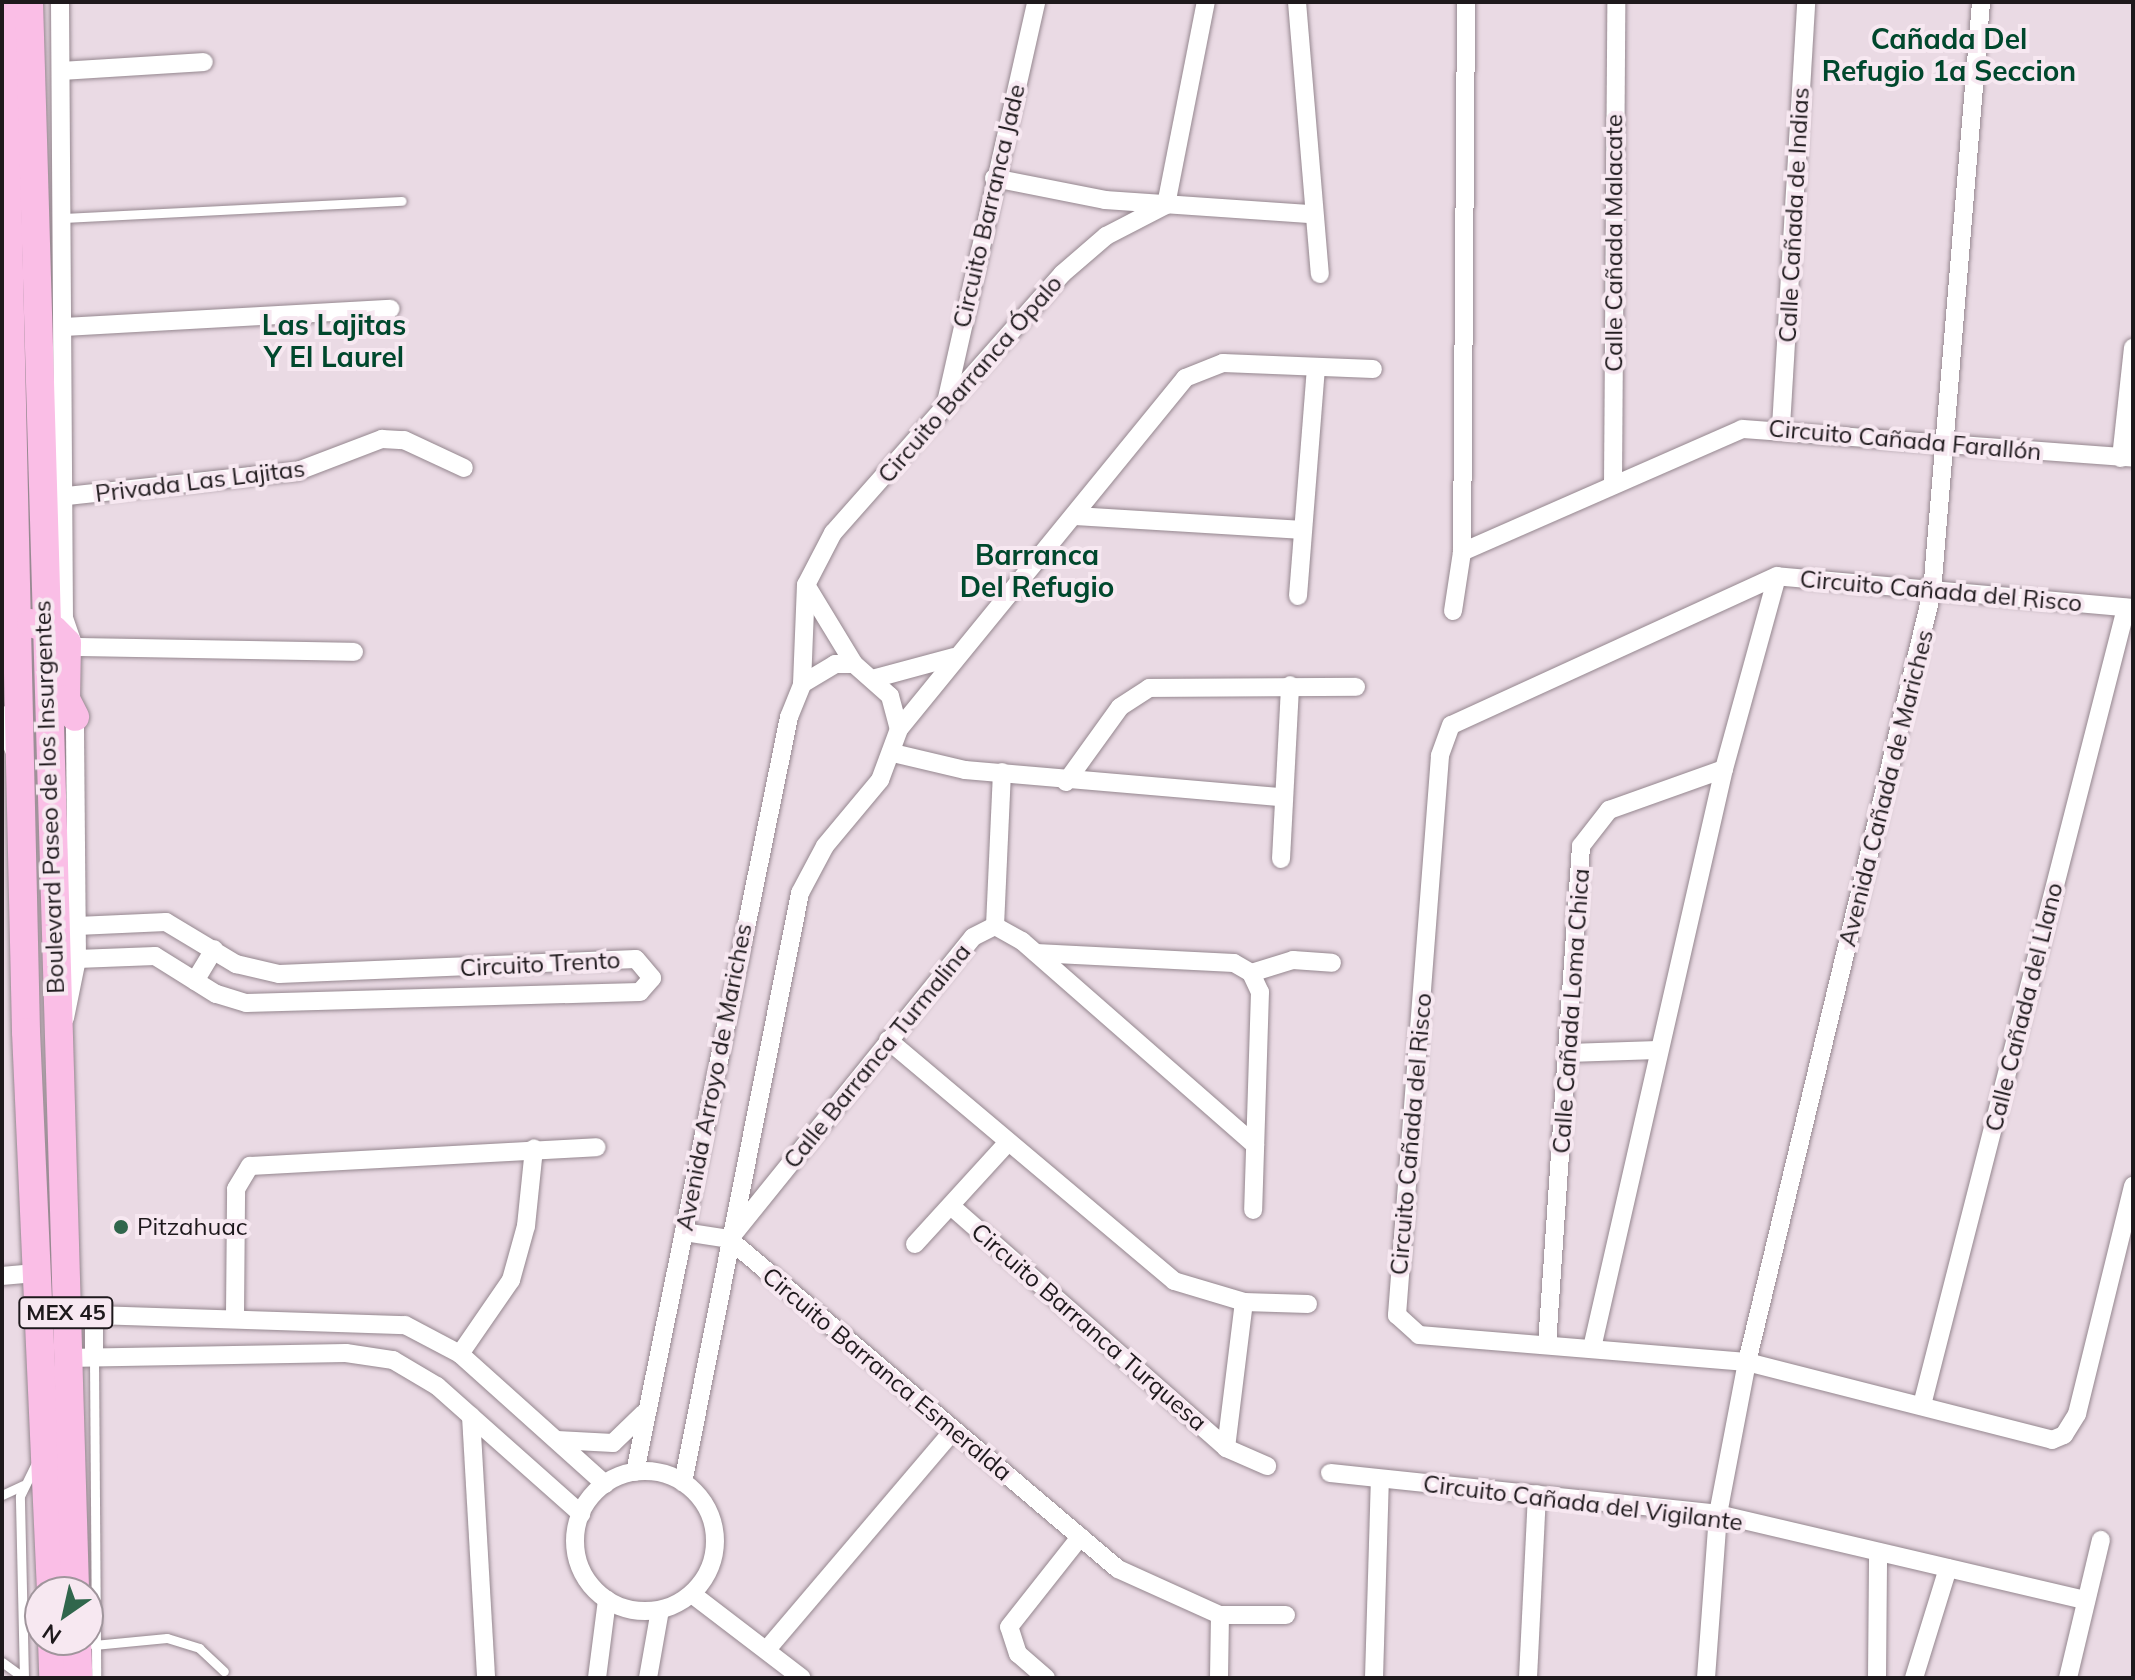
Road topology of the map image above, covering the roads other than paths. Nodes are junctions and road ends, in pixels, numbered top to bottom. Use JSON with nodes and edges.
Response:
{"nodes":[{"id":1,"x":3,"y":2,"type":"edge"},
{"id":2,"x":29,"y":2,"type":"edge"},
{"id":3,"x":60,"y":2,"type":"edge"},
{"id":4,"x":1036,"y":2,"type":"edge"},
{"id":5,"x":1206,"y":2,"type":"edge"},
{"id":6,"x":1297,"y":2,"type":"edge"},
{"id":7,"x":1466,"y":2,"type":"edge"},
{"id":8,"x":1616,"y":2,"type":"edge"},
{"id":9,"x":1806,"y":2,"type":"edge"},
{"id":10,"x":1981,"y":2,"type":"edge"},
{"id":11,"x":204,"y":62,"type":"dead end"},
{"id":12,"x":62,"y":71,"type":"junction"},
{"id":13,"x":994,"y":178,"type":"junction"},
{"id":14,"x":1105,"y":200,"type":"junction"},
{"id":15,"x":402,"y":201,"type":"dead end"},
{"id":16,"x":1166,"y":205,"type":"junction"},
{"id":17,"x":1313,"y":214,"type":"junction"},
{"id":18,"x":63,"y":218,"type":"junction"},
{"id":19,"x":1106,"y":236,"type":"junction"},
{"id":20,"x":6,"y":270,"type":"edge"},
{"id":21,"x":1320,"y":274,"type":"dead end"},
{"id":22,"x":391,"y":309,"type":"dead end"},
{"id":23,"x":64,"y":327,"type":"junction"},
{"id":24,"x":2133,"y":348,"type":"edge"},
{"id":25,"x":1316,"y":368,"type":"junction"},
{"id":26,"x":1373,"y":369,"type":"dead end"},
{"id":27,"x":944,"y":410,"type":"junction"},
{"id":28,"x":1781,"y":427,"type":"junction"},
{"id":29,"x":1949,"y":443,"type":"junction"},
{"id":30,"x":2127,"y":458,"type":"edge"},
{"id":31,"x":464,"y":468,"type":"dead end"},
{"id":32,"x":1613,"y":484,"type":"junction"},
{"id":33,"x":67,"y":496,"type":"junction"},
{"id":34,"x":1076,"y":516,"type":"junction"},
{"id":35,"x":1303,"y":530,"type":"junction"},
{"id":36,"x":1462,"y":552,"type":"junction"},
{"id":37,"x":1777,"y":576,"type":"junction"},
{"id":38,"x":806,"y":585,"type":"junction"},
{"id":39,"x":1932,"y":592,"type":"junction"},
{"id":40,"x":1298,"y":596,"type":"dead end"},
{"id":41,"x":2129,"y":608,"type":"edge"},
{"id":42,"x":1453,"y":611,"type":"dead end"},
{"id":43,"x":21,"y":619,"type":"edge"},
{"id":44,"x":74,"y":647,"type":"junction"},
{"id":45,"x":10,"y":650,"type":"edge"},
{"id":46,"x":354,"y":652,"type":"dead end"},
{"id":47,"x":954,"y":657,"type":"junction"},
{"id":48,"x":854,"y":664,"type":"junction"},
{"id":49,"x":876,"y":678,"type":"junction"},
{"id":50,"x":802,"y":684,"type":"junction"},
{"id":51,"x":1290,"y":685,"type":"junction"},
{"id":52,"x":1356,"y":687,"type":"dead end"},
{"id":53,"x":2,"y":717,"type":"edge"},
{"id":54,"x":75,"y":717,"type":"junction"},
{"id":55,"x":899,"y":729,"type":"junction"},
{"id":56,"x":893,"y":753,"type":"junction"},
{"id":57,"x":21,"y":759,"type":"junction"},
{"id":58,"x":1724,"y":769,"type":"junction"},
{"id":59,"x":1002,"y":772,"type":"junction"},
{"id":60,"x":1066,"y":782,"type":"junction"},
{"id":61,"x":1282,"y":797,"type":"junction"},
{"id":62,"x":1281,"y":859,"type":"dead end"},
{"id":63,"x":77,"y":926,"type":"junction"},
{"id":64,"x":995,"y":926,"type":"junction"},
{"id":65,"x":214,"y":949,"type":"junction"},
{"id":66,"x":1036,"y":953,"type":"junction"},
{"id":67,"x":77,"y":959,"type":"junction"},
{"id":68,"x":1332,"y":963,"type":"dead end"},
{"id":69,"x":472,"y":967,"type":"junction"},
{"id":70,"x":1251,"y":973,"type":"junction"},
{"id":71,"x":279,"y":974,"type":"junction"},
{"id":72,"x":195,"y":981,"type":"junction"},
{"id":73,"x":473,"y":996,"type":"junction"},
{"id":74,"x":280,"y":1004,"type":"junction"},
{"id":75,"x":56,"y":1035,"type":"junction"},
{"id":76,"x":888,"y":1040,"type":"junction"},
{"id":77,"x":1656,"y":1050,"type":"junction"},
{"id":78,"x":1570,"y":1053,"type":"junction"},
{"id":79,"x":1008,"y":1142,"type":"junction"},
{"id":80,"x":1255,"y":1145,"type":"junction"},
{"id":81,"x":596,"y":1147,"type":"dead end"},
{"id":82,"x":534,"y":1148,"type":"junction"},
{"id":83,"x":2133,"y":1186,"type":"edge"},
{"id":84,"x":952,"y":1207,"type":"junction"},
{"id":85,"x":1253,"y":1210,"type":"dead end"},
{"id":86,"x":684,"y":1232,"type":"junction"},
{"id":87,"x":729,"y":1239,"type":"junction"},
{"id":88,"x":915,"y":1244,"type":"dead end"},
{"id":89,"x":35,"y":1273,"type":"junction"},
{"id":90,"x":2,"y":1276,"type":"edge"},
{"id":91,"x":1244,"y":1302,"type":"junction"},
{"id":92,"x":1308,"y":1304,"type":"dead end"},
{"id":93,"x":80,"y":1315,"type":"junction"},
{"id":94,"x":235,"y":1315,"type":"junction"},
{"id":95,"x":1547,"y":1345,"type":"junction"},
{"id":96,"x":1592,"y":1348,"type":"junction"},
{"id":97,"x":460,"y":1354,"type":"junction"},
{"id":98,"x":80,"y":1357,"type":"junction"},
{"id":99,"x":1747,"y":1362,"type":"junction"},
{"id":100,"x":1922,"y":1405,"type":"junction"},
{"id":101,"x":647,"y":1408,"type":"junction"},
{"id":102,"x":471,"y":1416,"type":"junction"},
{"id":103,"x":953,"y":1431,"type":"junction"},
{"id":104,"x":557,"y":1440,"type":"junction"},
{"id":105,"x":1226,"y":1448,"type":"junction"},
{"id":106,"x":42,"y":1454,"type":"junction"},
{"id":107,"x":1267,"y":1466,"type":"dead end"},
{"id":108,"x":635,"y":1472,"type":"junction"},
{"id":109,"x":1330,"y":1473,"type":"dead end"},
{"id":110,"x":1380,"y":1481,"type":"junction"},
{"id":111,"x":683,"y":1483,"type":"junction"},
{"id":112,"x":605,"y":1484,"type":"junction"},
{"id":113,"x":23,"y":1485,"type":"junction"},
{"id":114,"x":1537,"y":1494,"type":"junction"},
{"id":115,"x":2,"y":1495,"type":"edge"},
{"id":116,"x":581,"y":1514,"type":"junction"},
{"id":117,"x":1718,"y":1514,"type":"junction"},
{"id":118,"x":1080,"y":1537,"type":"junction"},
{"id":119,"x":2101,"y":1540,"type":"dead end"},
{"id":120,"x":1878,"y":1552,"type":"junction"},
{"id":121,"x":1948,"y":1568,"type":"junction"},
{"id":122,"x":50,"y":1576,"type":"edge"},
{"id":123,"x":75,"y":1576,"type":"edge"},
{"id":124,"x":84,"y":1576,"type":"edge"},
{"id":125,"x":692,"y":1594,"type":"junction"},
{"id":126,"x":607,"y":1600,"type":"junction"},
{"id":127,"x":2086,"y":1600,"type":"junction"},
{"id":128,"x":660,"y":1610,"type":"junction"},
{"id":129,"x":1220,"y":1615,"type":"junction"},
{"id":130,"x":1286,"y":1615,"type":"dead end"},
{"id":131,"x":104,"y":1641,"type":"edge"},
{"id":132,"x":769,"y":1647,"type":"junction"},
{"id":133,"x":52,"y":1656,"type":"edge"},
{"id":134,"x":82,"y":1656,"type":"edge"},
{"id":135,"x":89,"y":1656,"type":"edge"},
{"id":136,"x":2,"y":1662,"type":"edge"},
{"id":137,"x":224,"y":1671,"type":"dead end"},
{"id":138,"x":24,"y":1678,"type":"edge"},
{"id":139,"x":53,"y":1678,"type":"edge"},
{"id":140,"x":78,"y":1678,"type":"edge"},
{"id":141,"x":96,"y":1678,"type":"edge"},
{"id":142,"x":486,"y":1678,"type":"edge"},
{"id":143,"x":597,"y":1678,"type":"edge"},
{"id":144,"x":648,"y":1678,"type":"edge"},
{"id":145,"x":802,"y":1678,"type":"edge"},
{"id":146,"x":1046,"y":1678,"type":"edge"},
{"id":147,"x":1219,"y":1678,"type":"edge"},
{"id":148,"x":1374,"y":1678,"type":"edge"},
{"id":149,"x":1528,"y":1678,"type":"edge"},
{"id":150,"x":1706,"y":1678,"type":"edge"},
{"id":151,"x":1877,"y":1678,"type":"edge"},
{"id":152,"x":1914,"y":1678,"type":"edge"},
{"id":153,"x":2068,"y":1678,"type":"edge"}],
"edges":[{"from":1,"to":20,"type":"main road","name":"Boulevard Paseo de los Insurgentes","number":"MEX 45"},
{"from":2,"to":43,"type":"main road","name":"Boulevard Paseo de los Insurgentes","number":"MEX 45"},
{"from":3,"to":12,"type":"street"},
{"from":4,"to":13,"type":"street","name":"Circuito Barranca Jade"},
{"from":5,"to":16,"type":"street"},
{"from":6,"to":17,"type":"street"},
{"from":7,"to":36,"type":"street"},
{"from":8,"to":32,"type":"street","name":"Calle Cañada Malacate"},
{"from":9,"to":28,"type":"street","name":"Calle Cañada de Indias"},
{"from":10,"to":29,"type":"street","name":"Avenida Cañada de Mariches"},
{"from":11,"to":12,"type":"street"},
{"from":12,"to":18,"type":"street"},
{"from":13,"to":14,"type":"street"},
{"from":13,"to":27,"type":"street","name":"Circuito Barranca Jade"},
{"from":14,"to":16,"type":"street"},
{"from":14,"to":19,"type":"street"},
{"from":15,"to":18,"type":"lane"},
{"from":16,"to":17,"type":"street"},
{"from":16,"to":19,"type":"street","name":"Circuito Barranca Ópalo"},
{"from":17,"to":21,"type":"street"},
{"from":18,"to":23,"type":"street"},
{"from":19,"to":27,"type":"street","name":"Circuito Barranca Ópalo"},
{"from":20,"to":43,"type":"main road","name":"Boulevard Paseo de los Insurgentes","number":"MEX 45"},
{"from":22,"to":23,"type":"street"},
{"from":23,"to":33,"type":"street"},
{"from":24,"to":30,"type":"street"},
{"from":25,"to":26,"type":"street"},
{"from":25,"to":34,"type":"street"},
{"from":25,"to":35,"type":"street"},
{"from":27,"to":38,"type":"street","name":"Circuito Barranca Ópalo"},
{"from":28,"to":29,"type":"street","name":"Circuito Cañada Farallón"},
{"from":28,"to":32,"type":"street","name":"Circuito Cañada Farallón"},
{"from":29,"to":30,"type":"street","name":"Circuito Cañada Farallón"},
{"from":29,"to":39,"type":"street","name":"Avenida Cañada de Mariches"},
{"from":31,"to":33,"type":"street","name":"Privada Las Lajitas"},
{"from":32,"to":36,"type":"street","name":"Circuito Cañada Farallón"},
{"from":33,"to":44,"type":"street"},
{"from":34,"to":35,"type":"street"},
{"from":34,"to":47,"type":"street"},
{"from":35,"to":40,"type":"street"},
{"from":36,"to":42,"type":"street"},
{"from":37,"to":39,"type":"street","name":"Circuito Cañada del Risco"},
{"from":37,"to":58,"type":"street"},
{"from":37,"to":95,"type":"street","name":"Circuito Cañada del Risco"},
{"from":38,"to":48,"type":"street"},
{"from":38,"to":50,"type":"street","name":"Circuito Barranca Ópalo"},
{"from":39,"to":41,"type":"street","name":"Circuito Cañada del Risco"},
{"from":39,"to":99,"type":"street","name":"Avenida Cañada de Mariches"},
{"from":41,"to":100,"type":"street","name":"Calle Cañada del Llano"},
{"from":43,"to":45,"type":"main road","name":"Boulevard Paseo de los Insurgentes","number":"MEX 45"},
{"from":43,"to":54,"type":"main road"},
{"from":43,"to":75,"type":"main road","name":"Boulevard Paseo de los Insurgentes","number":"MEX 45"},
{"from":44,"to":46,"type":"street"},
{"from":44,"to":54,"type":"street"},
{"from":45,"to":57,"type":"main road","name":"Boulevard Paseo de los Insurgentes","number":"MEX 45"},
{"from":47,"to":49,"type":"street"},
{"from":47,"to":55,"type":"street"},
{"from":48,"to":49,"type":"street"},
{"from":48,"to":50,"type":"street"},
{"from":49,"to":55,"type":"street"},
{"from":50,"to":86,"type":"street","name":"Avenida Arroyo de Mariches"},
{"from":51,"to":52,"type":"street"},
{"from":51,"to":60,"type":"street"},
{"from":51,"to":61,"type":"street"},
{"from":53,"to":57,"type":"street"},
{"from":54,"to":63,"type":"street"},
{"from":55,"to":56,"type":"street","name":"Avenida Arroyo de Mariches"},
{"from":56,"to":59,"type":"street"},
{"from":56,"to":87,"type":"street","name":"Avenida Arroyo de Mariches"},
{"from":57,"to":89,"type":"main road","name":"Boulevard Paseo de los Insurgentes","number":"MEX 45"},
{"from":58,"to":77,"type":"street"},
{"from":58,"to":78,"type":"street","name":"Calle Cañada Loma Chica"},
{"from":59,"to":60,"type":"street"},
{"from":59,"to":64,"type":"street","name":"Calle Barranca Turmalina"},
{"from":60,"to":61,"type":"street"},
{"from":61,"to":62,"type":"street"},
{"from":63,"to":65,"type":"street","name":"Circuito Trento"},
{"from":63,"to":67,"type":"street"},
{"from":64,"to":66,"type":"street"},
{"from":64,"to":76,"type":"street","name":"Calle Barranca Turmalina"},
{"from":65,"to":71,"type":"street","name":"Circuito Trento"},
{"from":65,"to":72,"type":"street"},
{"from":66,"to":70,"type":"street"},
{"from":66,"to":80,"type":"street"},
{"from":67,"to":72,"type":"street","name":"Circuito Trento"},
{"from":67,"to":75,"type":"street"},
{"from":68,"to":70,"type":"street"},
{"from":69,"to":71,"type":"street","name":"Circuito Trento"},
{"from":69,"to":73,"type":"street"},
{"from":69,"to":73,"type":"street","name":"Circuito Trento"},
{"from":70,"to":80,"type":"street"},
{"from":71,"to":74,"type":"street"},
{"from":72,"to":74,"type":"street","name":"Circuito Trento"},
{"from":73,"to":74,"type":"street","name":"Circuito Trento"},
{"from":75,"to":93,"type":"main road","name":"Boulevard Paseo de los Insurgentes","number":"MEX 45"},
{"from":76,"to":79,"type":"street"},
{"from":76,"to":87,"type":"street","name":"Calle Barranca Turmalina"},
{"from":77,"to":78,"type":"street"},
{"from":77,"to":96,"type":"street"},
{"from":78,"to":95,"type":"street","name":"Calle Cañada Loma Chica"},
{"from":79,"to":84,"type":"street","name":"Circuito Barranca Turquesa"},
{"from":79,"to":91,"type":"street"},
{"from":80,"to":85,"type":"street"},
{"from":81,"to":82,"type":"street"},
{"from":82,"to":94,"type":"street"},
{"from":82,"to":97,"type":"street"},
{"from":83,"to":100,"type":"street","name":"Circuito Cañada del Risco"},
{"from":84,"to":88,"type":"street","name":"Circuito Barranca Turquesa"},
{"from":84,"to":105,"type":"street","name":"Circuito Barranca Turquesa"},
{"from":86,"to":87,"type":"street"},
{"from":86,"to":101,"type":"street","name":"Avenida Arroyo de Mariches"},
{"from":87,"to":103,"type":"street","name":"Circuito Barranca Esmeralda"},
{"from":87,"to":111,"type":"street","name":"Avenida Arroyo de Mariches"},
{"from":89,"to":90,"type":"street"},
{"from":89,"to":106,"type":"main road","name":"Boulevard Paseo de los Insurgentes","number":"MEX 45"},
{"from":91,"to":92,"type":"street"},
{"from":91,"to":105,"type":"street","name":"Circuito Barranca Turquesa"},
{"from":93,"to":94,"type":"street"},
{"from":93,"to":98,"type":"main road","name":"Boulevard Paseo de los Insurgentes","number":"MEX 45"},
{"from":94,"to":97,"type":"street"},
{"from":95,"to":96,"type":"street","name":"Circuito Cañada del Risco"},
{"from":96,"to":99,"type":"street","name":"Circuito Cañada del Risco"},
{"from":97,"to":104,"type":"street"},
{"from":98,"to":102,"type":"street"},
{"from":98,"to":123,"type":"main road","name":"Boulevard Paseo de los Insurgentes","number":"MEX 45"},
{"from":98,"to":124,"type":"lane"},
{"from":99,"to":100,"type":"street","name":"Circuito Cañada del Risco"},
{"from":99,"to":117,"type":"street","name":"Avenida Cañada de Mariches"},
{"from":101,"to":104,"type":"street"},
{"from":101,"to":108,"type":"street","name":"Avenida Arroyo de Mariches"},
{"from":102,"to":116,"type":"street"},
{"from":102,"to":142,"type":"street"},
{"from":103,"to":118,"type":"street","name":"Circuito Barranca Esmeralda"},
{"from":103,"to":132,"type":"street"},
{"from":104,"to":112,"type":"street"},
{"from":105,"to":107,"type":"street","name":"Circuito Barranca Turquesa"},
{"from":106,"to":113,"type":"lane"},
{"from":106,"to":122,"type":"main road","name":"Boulevard Paseo de los Insurgentes","number":"MEX 45"},
{"from":108,"to":111,"type":"street"},
{"from":108,"to":112,"type":"street"},
{"from":109,"to":110,"type":"street","name":"Circuito Cañada del Vigilante"},
{"from":110,"to":114,"type":"street","name":"Circuito Cañada del Vigilante"},
{"from":110,"to":148,"type":"street"},
{"from":111,"to":125,"type":"street"},
{"from":112,"to":116,"type":"street"},
{"from":113,"to":115,"type":"lane"},
{"from":113,"to":138,"type":"lane"},
{"from":114,"to":117,"type":"street","name":"Circuito Cañada del Vigilante"},
{"from":114,"to":149,"type":"street"},
{"from":116,"to":126,"type":"street"},
{"from":117,"to":120,"type":"street","name":"Circuito Cañada del Vigilante"},
{"from":117,"to":150,"type":"street","name":"Avenida Cañada de Mariches"},
{"from":118,"to":129,"type":"street","name":"Circuito Barranca Esmeralda"},
{"from":118,"to":146,"type":"street"},
{"from":119,"to":127,"type":"street"},
{"from":120,"to":121,"type":"street","name":"Circuito Cañada del Vigilante"},
{"from":120,"to":151,"type":"street"},
{"from":121,"to":127,"type":"street","name":"Circuito Cañada del Vigilante"},
{"from":121,"to":152,"type":"street"},
{"from":125,"to":128,"type":"street"},
{"from":125,"to":132,"type":"street"},
{"from":126,"to":128,"type":"street"},
{"from":126,"to":143,"type":"street"},
{"from":127,"to":153,"type":"street"},
{"from":128,"to":144,"type":"street"},
{"from":129,"to":130,"type":"street","name":"Circuito Barranca Esmeralda"},
{"from":129,"to":147,"type":"street"},
{"from":131,"to":137,"type":"lane"},
{"from":132,"to":145,"type":"street"},
{"from":133,"to":139,"type":"main road"},
{"from":134,"to":140,"type":"main road"},
{"from":135,"to":141,"type":"lane"},
{"from":136,"to":138,"type":"lane"}]}
